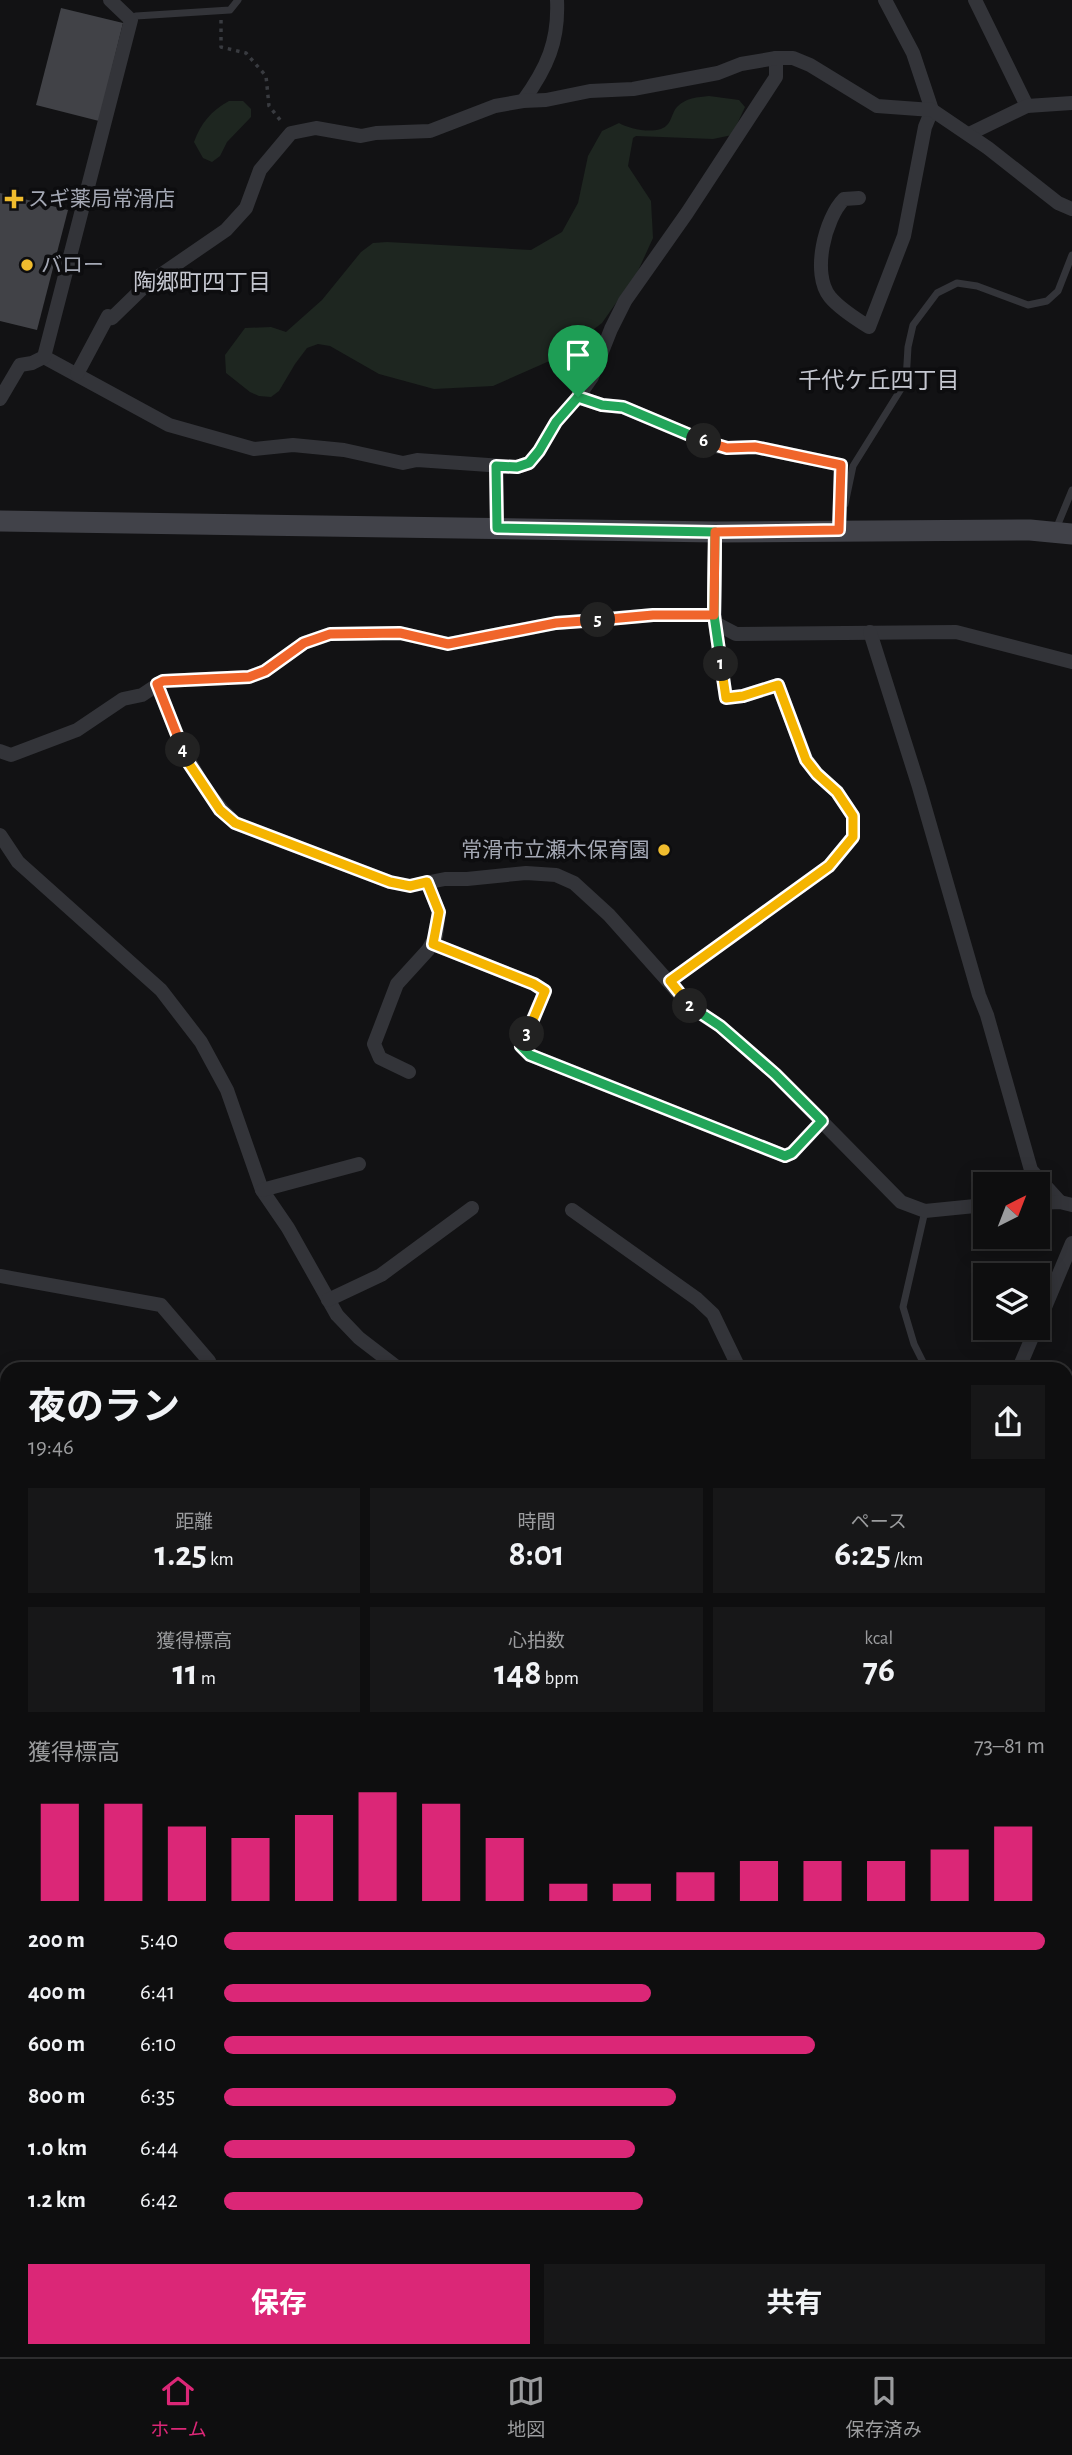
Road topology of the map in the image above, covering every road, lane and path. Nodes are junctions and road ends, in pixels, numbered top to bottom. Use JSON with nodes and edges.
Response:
{"nodes":[{"id":1,"x":110,"y":0,"type":"edge"},
{"id":2,"x":239,"y":0,"type":"edge"},
{"id":3,"x":557,"y":0,"type":"edge"},
{"id":4,"x":885,"y":0,"type":"edge"},
{"id":5,"x":975,"y":0,"type":"edge"},
{"id":6,"x":221,"y":11,"type":"junction"},
{"id":7,"x":131,"y":20,"type":"junction"},
{"id":8,"x":776,"y":58,"type":"junction"},
{"id":9,"x":523,"y":101,"type":"junction"},
{"id":10,"x":1072,"y":103,"type":"edge"},
{"id":11,"x":1027,"y":106,"type":"junction"},
{"id":12,"x":932,"y":110,"type":"junction"},
{"id":13,"x":291,"y":133,"type":"junction"},
{"id":14,"x":969,"y":134,"type":"junction"},
{"id":15,"x":859,"y":198,"type":"dead end"},
{"id":16,"x":1072,"y":209,"type":"edge"},
{"id":17,"x":1072,"y":256,"type":"edge"},
{"id":18,"x":44,"y":357,"type":"junction"},
{"id":19,"x":77,"y":374,"type":"junction"},
{"id":20,"x":578,"y":397,"type":"junction"},
{"id":21,"x":0,"y":399,"type":"edge"},
{"id":22,"x":496,"y":466,"type":"junction"},
{"id":23,"x":1072,"y":490,"type":"edge"},
{"id":24,"x":0,"y":521,"type":"edge"},
{"id":25,"x":839,"y":523,"type":"junction"},
{"id":26,"x":497,"y":528,"type":"junction"},
{"id":27,"x":715,"y":532,"type":"junction"},
{"id":28,"x":1063,"y":533,"type":"edge"},
{"id":29,"x":714,"y":619,"type":"junction"},
{"id":30,"x":870,"y":632,"type":"junction"},
{"id":31,"x":1072,"y":662,"type":"edge"},
{"id":32,"x":157,"y":684,"type":"junction"},
{"id":33,"x":0,"y":751,"type":"edge"},
{"id":34,"x":0,"y":835,"type":"edge"},
{"id":35,"x":427,"y":882,"type":"junction"},
{"id":36,"x":433,"y":944,"type":"junction"},
{"id":37,"x":670,"y":981,"type":"junction"},
{"id":38,"x":409,"y":1072,"type":"dead end"},
{"id":39,"x":822,"y":1121,"type":"junction"},
{"id":40,"x":359,"y":1164,"type":"dead end"},
{"id":41,"x":262,"y":1190,"type":"junction"},
{"id":42,"x":1066,"y":1203,"type":"edge"},
{"id":43,"x":973,"y":1206,"type":"edge"},
{"id":44,"x":472,"y":1208,"type":"dead end"},
{"id":45,"x":572,"y":1210,"type":"dead end"},
{"id":46,"x":925,"y":1211,"type":"junction"},
{"id":47,"x":1072,"y":1243,"type":"edge"},
{"id":48,"x":0,"y":1276,"type":"edge"},
{"id":49,"x":1050,"y":1295,"type":"edge"},
{"id":50,"x":328,"y":1300,"type":"junction"},
{"id":51,"x":1031,"y":1340,"type":"edge"},
{"id":52,"x":209,"y":1362,"type":"edge"},
{"id":53,"x":390,"y":1362,"type":"edge"},
{"id":54,"x":736,"y":1362,"type":"edge"},
{"id":55,"x":923,"y":1362,"type":"edge"},
{"id":56,"x":1022,"y":1362,"type":"edge"}],
"edges":[{"from":1,"to":7,"type":"street"},
{"from":2,"to":6,"type":"lane"},
{"from":3,"to":9,"type":"street"},
{"from":4,"to":12,"type":"street"},
{"from":5,"to":11,"type":"street"},
{"from":6,"to":7,"type":"lane"},
{"from":6,"to":13,"type":"path"},
{"from":7,"to":18,"type":"street"},
{"from":8,"to":9,"type":"street"},
{"from":8,"to":12,"type":"street"},
{"from":8,"to":20,"type":"street"},
{"from":9,"to":13,"type":"street"},
{"from":10,"to":11,"type":"street"},
{"from":11,"to":14,"type":"street"},
{"from":12,"to":14,"type":"street"},
{"from":12,"to":15,"type":"street"},
{"from":13,"to":19,"type":"street"},
{"from":14,"to":16,"type":"street"},
{"from":17,"to":25,"type":"lane"},
{"from":18,"to":19,"type":"street"},
{"from":18,"to":21,"type":"street"},
{"from":19,"to":22,"type":"street"},
{"from":20,"to":22,"type":"street"},
{"from":20,"to":25,"type":"street"},
{"from":22,"to":26,"type":"street"},
{"from":23,"to":28,"type":"lane"},
{"from":24,"to":26,"type":"street"},
{"from":25,"to":27,"type":"street"},
{"from":25,"to":28,"type":"street"},
{"from":26,"to":27,"type":"street"},
{"from":27,"to":29,"type":"street"},
{"from":29,"to":30,"type":"street"},
{"from":29,"to":32,"type":"street"},
{"from":29,"to":37,"type":"street"},
{"from":30,"to":31,"type":"street"},
{"from":30,"to":42,"type":"street"},
{"from":32,"to":33,"type":"street"},
{"from":32,"to":35,"type":"street"},
{"from":34,"to":41,"type":"street"},
{"from":35,"to":36,"type":"street"},
{"from":35,"to":37,"type":"street"},
{"from":36,"to":38,"type":"street"},
{"from":36,"to":39,"type":"street"},
{"from":37,"to":39,"type":"street"},
{"from":39,"to":46,"type":"street"},
{"from":40,"to":41,"type":"street"},
{"from":41,"to":50,"type":"street"},
{"from":43,"to":46,"type":"street"},
{"from":44,"to":50,"type":"street"},
{"from":45,"to":54,"type":"street"},
{"from":46,"to":55,"type":"lane"},
{"from":47,"to":49,"type":"street"},
{"from":48,"to":52,"type":"street"},
{"from":50,"to":53,"type":"street"},
{"from":51,"to":56,"type":"street"}]}
